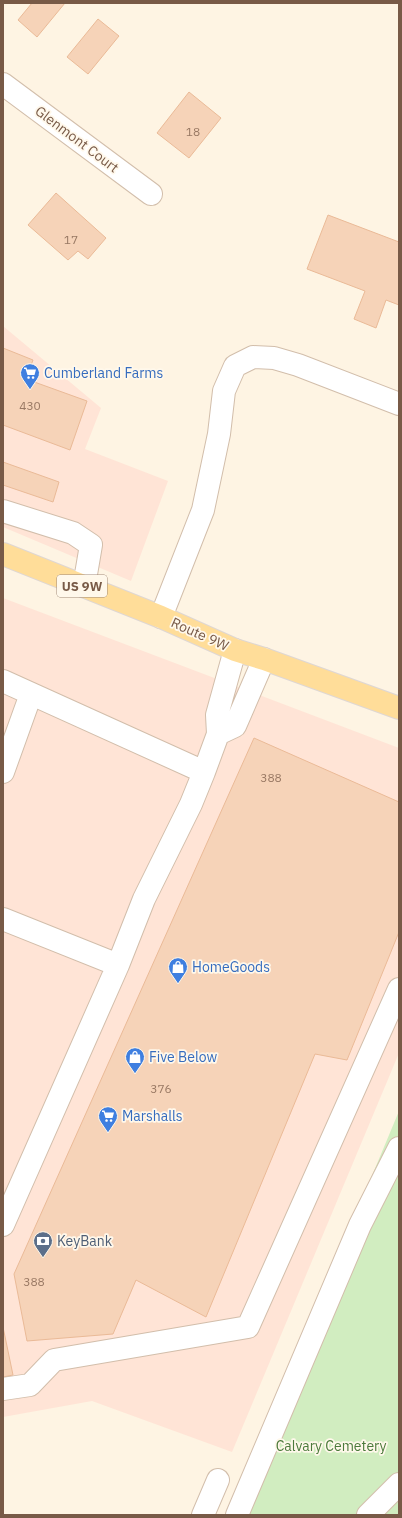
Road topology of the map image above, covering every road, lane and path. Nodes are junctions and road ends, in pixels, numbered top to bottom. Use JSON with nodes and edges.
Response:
{"nodes":[{"id":1,"x":3,"y":84,"type":"edge"},
{"id":2,"x":151,"y":194,"type":"dead end"},
{"id":3,"x":399,"y":404,"type":"edge"},
{"id":4,"x":3,"y":511,"type":"edge"},
{"id":5,"x":3,"y":554,"type":"edge"},
{"id":6,"x":84,"y":586,"type":"junction"},
{"id":7,"x":161,"y":617,"type":"junction"},
{"id":8,"x":234,"y":650,"type":"junction"},
{"id":9,"x":264,"y":659,"type":"junction"},
{"id":10,"x":3,"y":681,"type":"edge"},
{"id":11,"x":31,"y":694,"type":"junction"},
{"id":12,"x":399,"y":708,"type":"edge"},
{"id":13,"x":218,"y":734,"type":"junction"},
{"id":14,"x":3,"y":772,"type":"edge"},
{"id":15,"x":204,"y":772,"type":"junction"},
{"id":16,"x":3,"y":919,"type":"edge"},
{"id":17,"x":118,"y":965,"type":"junction"},
{"id":18,"x":399,"y":989,"type":"edge"},
{"id":19,"x":399,"y":1148,"type":"edge"},
{"id":20,"x":5,"y":1217,"type":"edge"},
{"id":21,"x":3,"y":1389,"type":"edge"},
{"id":22,"x":218,"y":1480,"type":"dead end"},
{"id":23,"x":399,"y":1484,"type":"edge"},
{"id":24,"x":202,"y":1515,"type":"edge"},
{"id":25,"x":237,"y":1515,"type":"edge"},
{"id":26,"x":368,"y":1515,"type":"edge"}],
"edges":[{"from":1,"to":2,"type":"street","name":"Glenmont Court"},
{"from":3,"to":7,"type":"street"},
{"from":4,"to":6,"type":"street"},
{"from":5,"to":6,"type":"main road","name":"Route 9W","number":"US 9W"},
{"from":6,"to":7,"type":"main road","name":"Route 9W","number":"US 9W"},
{"from":7,"to":8,"type":"main road","name":"Route 9W","number":"US 9W"},
{"from":8,"to":9,"type":"main road","name":"Route 9W","number":"US 9W"},
{"from":8,"to":13,"type":"street"},
{"from":9,"to":12,"type":"main road","name":"Route 9W","number":"US 9W"},
{"from":9,"to":13,"type":"street"},
{"from":10,"to":11,"type":"street"},
{"from":11,"to":14,"type":"street"},
{"from":11,"to":15,"type":"street"},
{"from":13,"to":15,"type":"street"},
{"from":15,"to":17,"type":"street"},
{"from":16,"to":17,"type":"street"},
{"from":17,"to":20,"type":"street"},
{"from":18,"to":21,"type":"street"},
{"from":19,"to":25,"type":"street"},
{"from":22,"to":24,"type":"street"},
{"from":23,"to":26,"type":"street"}]}
